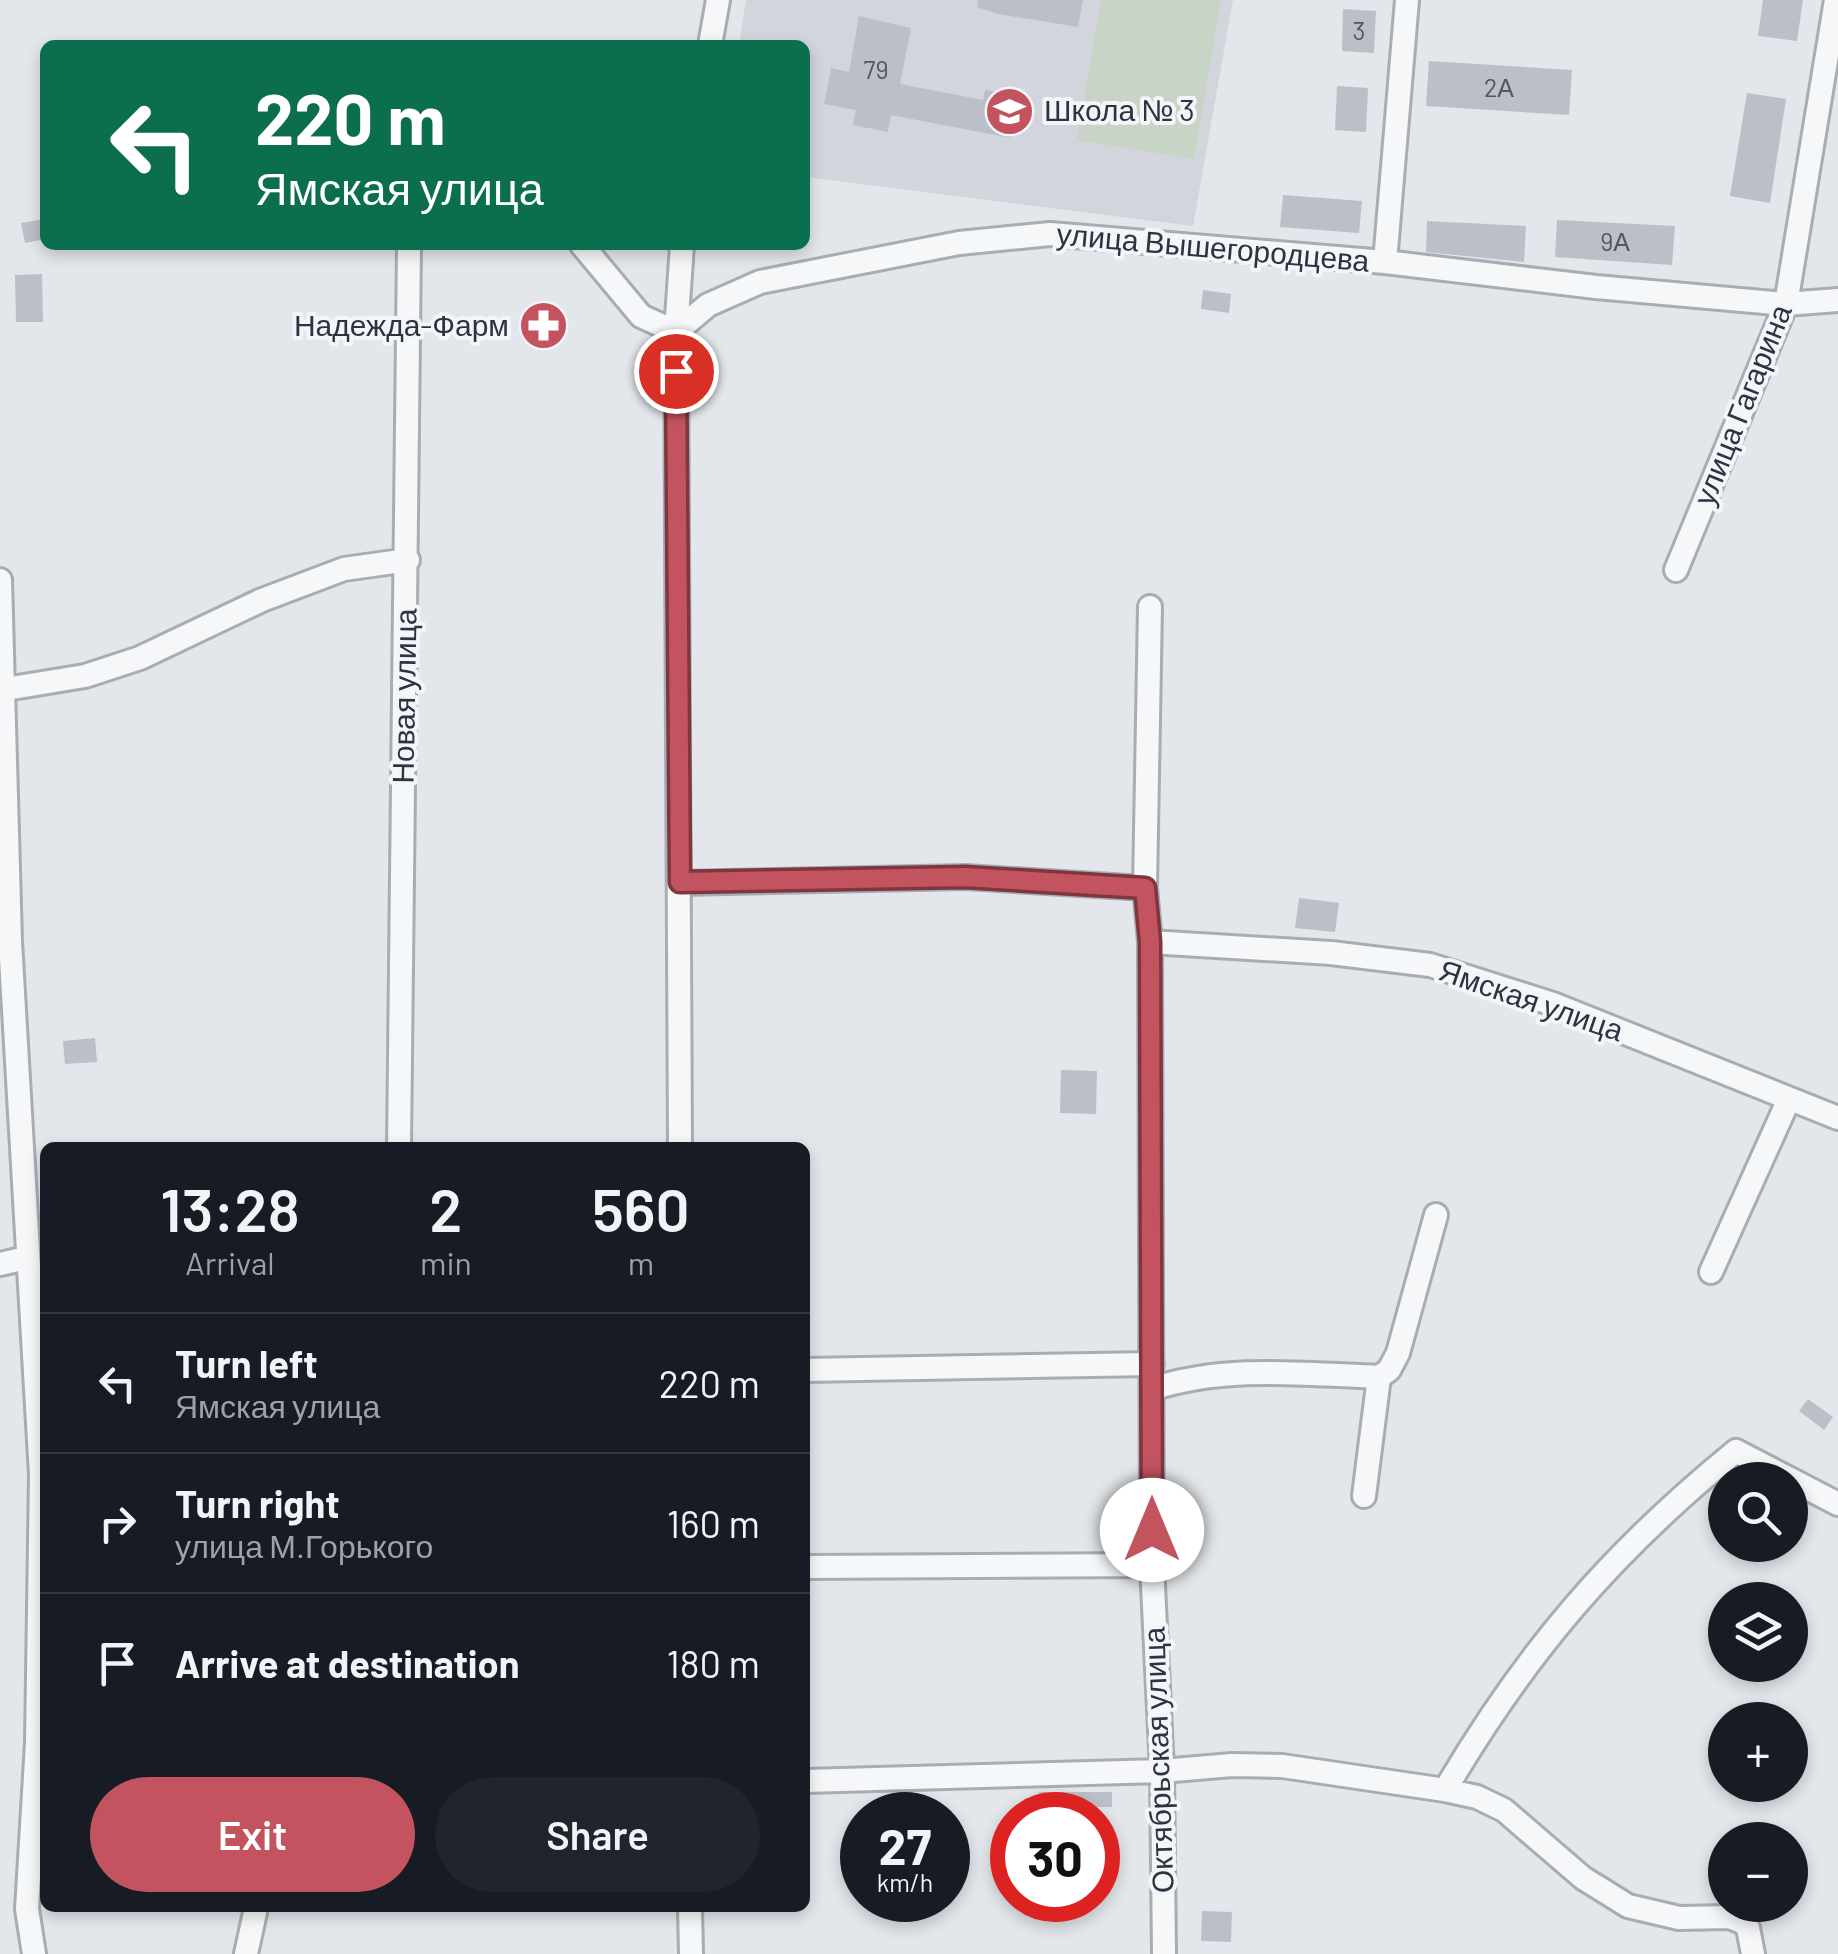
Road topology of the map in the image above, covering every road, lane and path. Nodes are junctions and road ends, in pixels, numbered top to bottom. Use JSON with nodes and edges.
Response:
{"nodes":[{"id":1,"x":718,"y":0,"type":"edge"},
{"id":2,"x":1406,"y":0,"type":"edge"},
{"id":3,"x":1836,"y":0,"type":"edge"},
{"id":4,"x":711,"y":40,"type":"edge"},
{"id":5,"x":409,"y":250,"type":"edge"},
{"id":6,"x":586,"y":250,"type":"edge"},
{"id":7,"x":682,"y":250,"type":"edge"},
{"id":8,"x":1385,"y":262,"type":"junction"},
{"id":9,"x":1838,"y":300,"type":"edge"},
{"id":10,"x":1786,"y":304,"type":"junction"},
{"id":11,"x":676,"y":332,"type":"junction"},
{"id":12,"x":408,"y":560,"type":"junction"},
{"id":13,"x":1676,"y":570,"type":"dead end"},
{"id":14,"x":0,"y":580,"type":"edge"},
{"id":15,"x":1150,"y":607,"type":"dead end"},
{"id":16,"x":2,"y":689,"type":"edge"},
{"id":17,"x":680,"y":882,"type":"junction"},
{"id":18,"x":1145,"y":888,"type":"junction"},
{"id":19,"x":1150,"y":942,"type":"junction"},
{"id":20,"x":1789,"y":1099,"type":"junction"},
{"id":21,"x":1838,"y":1118,"type":"edge"},
{"id":22,"x":399,"y":1142,"type":"edge"},
{"id":23,"x":680,"y":1142,"type":"edge"},
{"id":24,"x":1436,"y":1215,"type":"dead end"},
{"id":25,"x":26,"y":1258,"type":"junction"},
{"id":26,"x":0,"y":1264,"type":"edge"},
{"id":27,"x":1712,"y":1272,"type":"dead end"},
{"id":28,"x":1152,"y":1364,"type":"junction"},
{"id":29,"x":810,"y":1370,"type":"edge"},
{"id":30,"x":1379,"y":1377,"type":"junction"},
{"id":31,"x":1152,"y":1389,"type":"junction"},
{"id":32,"x":1364,"y":1496,"type":"dead end"},
{"id":33,"x":1838,"y":1504,"type":"edge"},
{"id":34,"x":1152,"y":1565,"type":"junction"},
{"id":35,"x":810,"y":1567,"type":"edge"},
{"id":36,"x":1162,"y":1771,"type":"junction"},
{"id":37,"x":810,"y":1781,"type":"edge"},
{"id":38,"x":1445,"y":1790,"type":"junction"},
{"id":39,"x":255,"y":1912,"type":"edge"},
{"id":40,"x":690,"y":1912,"type":"edge"},
{"id":41,"x":34,"y":1954,"type":"edge"},
{"id":42,"x":246,"y":1954,"type":"edge"},
{"id":43,"x":691,"y":1954,"type":"edge"},
{"id":44,"x":1164,"y":1954,"type":"edge"},
{"id":45,"x":1753,"y":1954,"type":"edge"}],
"edges":[{"from":1,"to":4,"type":"street"},
{"from":2,"to":8,"type":"street"},
{"from":3,"to":10,"type":"street","name":"улица Гагарина"},
{"from":5,"to":12,"type":"street","name":"Новая улица"},
{"from":6,"to":11,"type":"street"},
{"from":7,"to":11,"type":"street"},
{"from":8,"to":10,"type":"street","name":"улица Вышегородцева"},
{"from":8,"to":11,"type":"street","name":"улица Вышегородцева"},
{"from":9,"to":10,"type":"street","name":"улица Вышегородцева"},
{"from":10,"to":13,"type":"street","name":"улица Гагарина"},
{"from":11,"to":17,"type":"street"},
{"from":12,"to":16,"type":"street"},
{"from":12,"to":22,"type":"street","name":"Новая улица"},
{"from":14,"to":16,"type":"street"},
{"from":15,"to":18,"type":"street","name":"Октябрьская улица"},
{"from":16,"to":25,"type":"street"},
{"from":17,"to":18,"type":"street"},
{"from":17,"to":23,"type":"street"},
{"from":18,"to":19,"type":"street","name":"Октябрьская улица"},
{"from":19,"to":20,"type":"street","name":"Ямская улица"},
{"from":19,"to":28,"type":"street","name":"Октябрьская улица"},
{"from":20,"to":21,"type":"street","name":"Ямская улица"},
{"from":20,"to":27,"type":"street"},
{"from":24,"to":30,"type":"street"},
{"from":25,"to":26,"type":"street"},
{"from":25,"to":41,"type":"street"},
{"from":28,"to":29,"type":"street"},
{"from":28,"to":31,"type":"street","name":"Октябрьская улица"},
{"from":30,"to":31,"type":"street"},
{"from":30,"to":32,"type":"street"},
{"from":31,"to":34,"type":"street","name":"Октябрьская улица"},
{"from":33,"to":38,"type":"street"},
{"from":34,"to":35,"type":"street"},
{"from":34,"to":36,"type":"street","name":"Октябрьская улица"},
{"from":36,"to":37,"type":"street"},
{"from":36,"to":38,"type":"street"},
{"from":36,"to":44,"type":"street","name":"Октябрьская улица"},
{"from":38,"to":45,"type":"street"},
{"from":39,"to":42,"type":"street"},
{"from":40,"to":43,"type":"street"}]}
